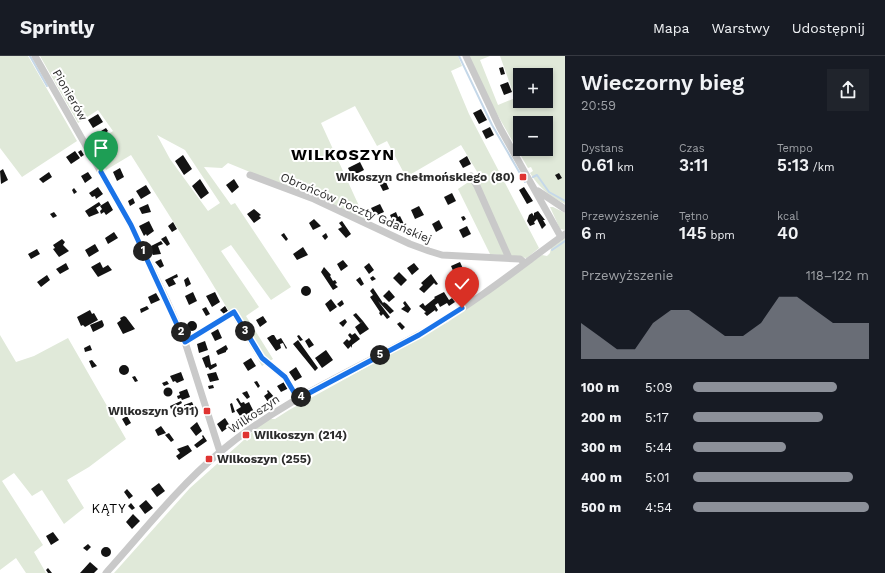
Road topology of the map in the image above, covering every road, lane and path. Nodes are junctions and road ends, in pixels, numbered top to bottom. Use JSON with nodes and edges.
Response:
{"nodes":[{"id":1,"x":36,"y":56,"type":"edge"},
{"id":2,"x":466,"y":56,"type":"edge"},
{"id":3,"x":250,"y":175,"type":"dead end"},
{"id":4,"x":471,"y":176,"type":"dead end"},
{"id":5,"x":532,"y":184,"type":"junction"},
{"id":6,"x":565,"y":209,"type":"edge"},
{"id":7,"x":563,"y":236,"type":"edge"},
{"id":8,"x":509,"y":258,"type":"junction"},
{"id":9,"x":525,"y":263,"type":"junction"},
{"id":10,"x":185,"y":342,"type":"junction"},
{"id":11,"x":298,"y":399,"type":"junction"},
{"id":12,"x":220,"y":452,"type":"junction"},
{"id":13,"x":106,"y":573,"type":"edge"}],
"edges":[{"from":1,"to":10,"type":"street","name":"Pionierów"},
{"from":2,"to":5,"type":"street"},
{"from":3,"to":8,"type":"street","name":"Obrońców Poczty Gdańskiej"},
{"from":4,"to":8,"type":"street"},
{"from":5,"to":6,"type":"street"},
{"from":5,"to":7,"type":"street"},
{"from":7,"to":9,"type":"street","name":"Wilkoszyn"},
{"from":8,"to":9,"type":"street","name":"Obrońców Poczty Gdańskiej"},
{"from":9,"to":11,"type":"street","name":"Wilkoszyn"},
{"from":10,"to":11,"type":"street"},
{"from":10,"to":12,"type":"street","name":"Pionierów"},
{"from":11,"to":12,"type":"street","name":"Wilkoszyn"},
{"from":12,"to":13,"type":"street","name":"Wilkoszyn"}]}
